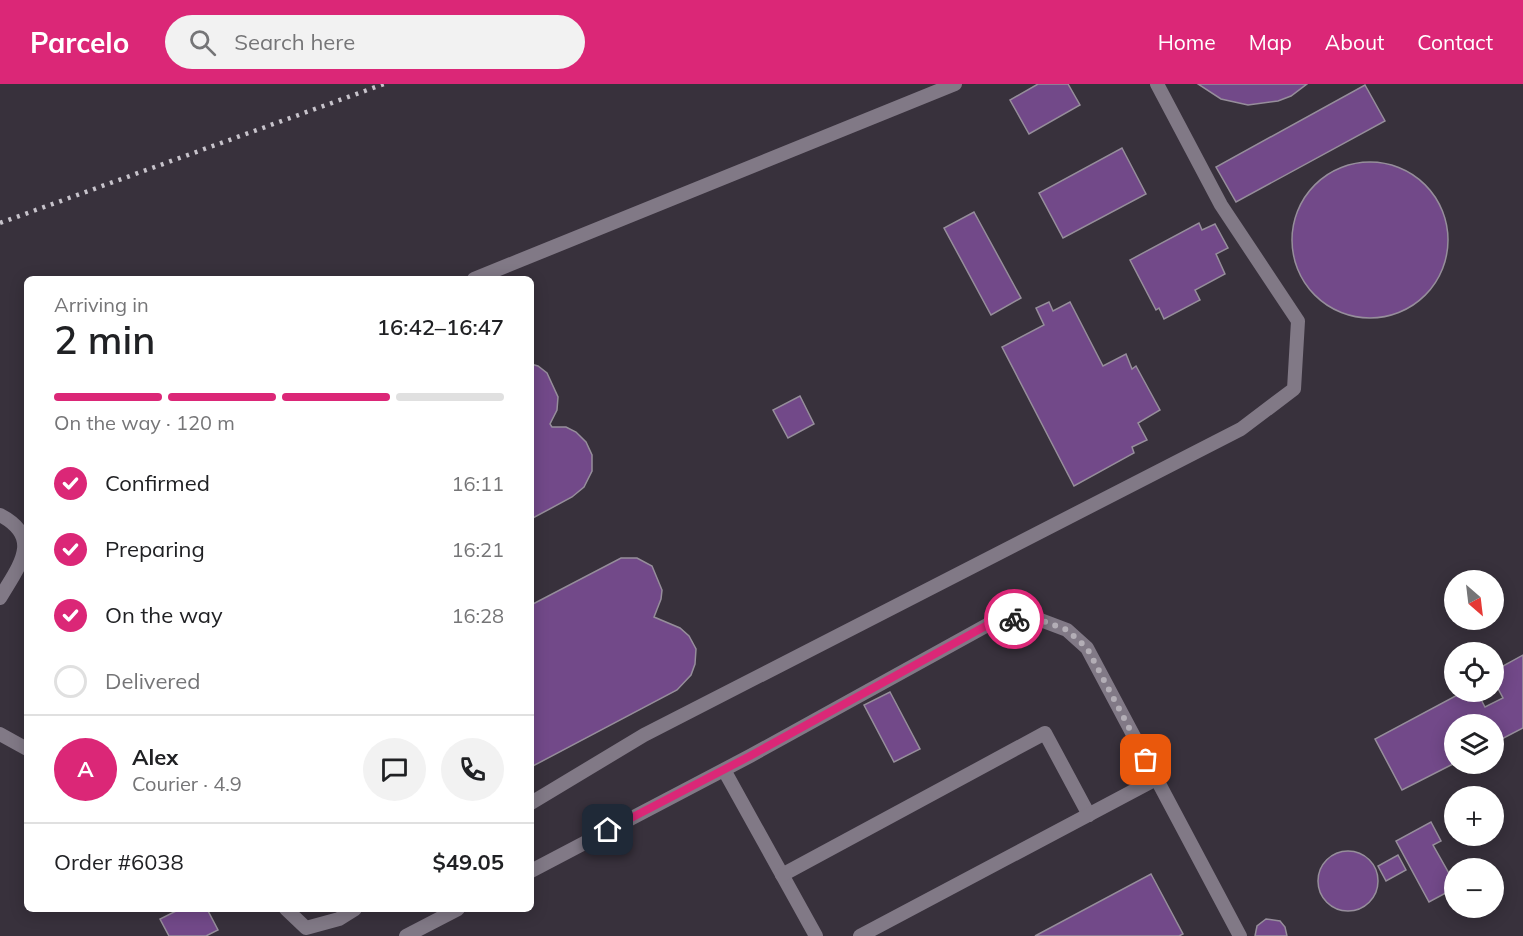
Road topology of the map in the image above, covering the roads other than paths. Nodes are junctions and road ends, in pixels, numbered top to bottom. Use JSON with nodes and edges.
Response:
{"nodes":[{"id":1,"x":955,"y":84,"type":"edge"},
{"id":2,"x":1157,"y":84,"type":"edge"},
{"id":3,"x":481,"y":276,"type":"edge"},
{"id":4,"x":0,"y":515,"type":"edge"},
{"id":5,"x":24,"y":539,"type":"edge"},
{"id":6,"x":24,"y":557,"type":"edge"},
{"id":7,"x":0,"y":598,"type":"edge"},
{"id":8,"x":0,"y":734,"type":"edge"},
{"id":9,"x":24,"y":747,"type":"edge"},
{"id":10,"x":724,"y":770,"type":"junction"},
{"id":11,"x":1156,"y":779,"type":"junction"},
{"id":12,"x":534,"y":801,"type":"edge"},
{"id":13,"x":1089,"y":814,"type":"junction"},
{"id":14,"x":534,"y":869,"type":"edge"},
{"id":15,"x":782,"y":875,"type":"junction"},
{"id":16,"x":289,"y":912,"type":"edge"},
{"id":17,"x":351,"y":912,"type":"edge"},
{"id":18,"x":452,"y":912,"type":"edge"},
{"id":19,"x":406,"y":936,"type":"edge"},
{"id":20,"x":816,"y":936,"type":"edge"},
{"id":21,"x":860,"y":936,"type":"edge"},
{"id":22,"x":1240,"y":936,"type":"edge"}],
"edges":[{"from":1,"to":3,"type":"lane"},
{"from":2,"to":12,"type":"lane"},
{"from":4,"to":5,"type":"lane"},
{"from":6,"to":7,"type":"lane"},
{"from":8,"to":9,"type":"lane"},
{"from":10,"to":11,"type":"lane"},
{"from":10,"to":14,"type":"lane"},
{"from":10,"to":15,"type":"lane"},
{"from":11,"to":13,"type":"lane"},
{"from":11,"to":22,"type":"lane"},
{"from":13,"to":15,"type":"lane"},
{"from":13,"to":21,"type":"lane"},
{"from":15,"to":20,"type":"lane"},
{"from":16,"to":17,"type":"lane"},
{"from":18,"to":19,"type":"lane"}]}
